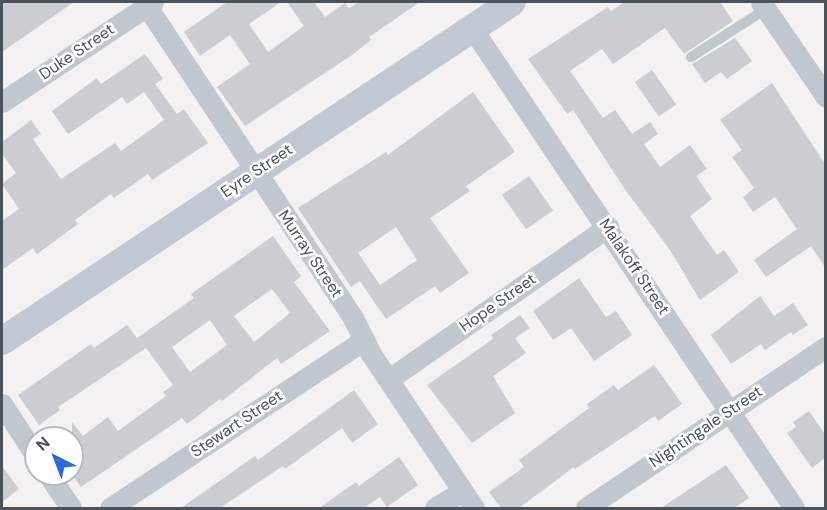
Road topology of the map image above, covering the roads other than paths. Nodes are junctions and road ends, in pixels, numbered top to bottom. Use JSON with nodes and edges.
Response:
{"nodes":[{"id":1,"x":512,"y":2,"type":"edge"},
{"id":2,"x":148,"y":3,"type":"edge"},
{"id":3,"x":764,"y":4,"type":"edge"},
{"id":4,"x":472,"y":28,"type":"junction"},
{"id":5,"x":691,"y":57,"type":"dead end"},
{"id":6,"x":825,"y":97,"type":"edge"},
{"id":7,"x":2,"y":102,"type":"edge"},
{"id":8,"x":256,"y":171,"type":"junction"},
{"id":9,"x":608,"y":227,"type":"junction"},
{"id":10,"x":364,"y":340,"type":"junction"},
{"id":11,"x":2,"y":341,"type":"edge"},
{"id":12,"x":825,"y":347,"type":"edge"},
{"id":13,"x":389,"y":380,"type":"junction"},
{"id":14,"x":2,"y":404,"type":"edge"},
{"id":15,"x":729,"y":411,"type":"junction"},
{"id":16,"x":24,"y":438,"type":"edge"},
{"id":17,"x":56,"y":486,"type":"edge"},
{"id":18,"x":462,"y":491,"type":"junction"},
{"id":19,"x":71,"y":508,"type":"edge"},
{"id":20,"x":110,"y":508,"type":"edge"},
{"id":21,"x":435,"y":508,"type":"edge"},
{"id":22,"x":474,"y":508,"type":"edge"},
{"id":23,"x":586,"y":508,"type":"edge"},
{"id":24,"x":794,"y":508,"type":"edge"}],
"edges":[{"from":1,"to":4,"type":"main road","name":"Eyre Street"},
{"from":2,"to":7,"type":"street","name":"Duke Street"},
{"from":2,"to":8,"type":"street","name":"Murray Street"},
{"from":3,"to":5,"type":"lane"},
{"from":3,"to":6,"type":"street"},
{"from":4,"to":8,"type":"main road","name":"Eyre Street"},
{"from":4,"to":9,"type":"street","name":"Malakoff Street"},
{"from":8,"to":10,"type":"street","name":"Murray Street"},
{"from":8,"to":11,"type":"main road","name":"Eyre Street"},
{"from":9,"to":13,"type":"street","name":"Hope Street"},
{"from":9,"to":15,"type":"street","name":"Malakoff Street"},
{"from":10,"to":13,"type":"street","name":"Murray Street"},
{"from":10,"to":20,"type":"street","name":"Stewart Street"},
{"from":12,"to":15,"type":"street","name":"Nightingale Street"},
{"from":13,"to":18,"type":"street","name":"Murray Street"},
{"from":14,"to":16,"type":"street"},
{"from":15,"to":23,"type":"street","name":"Nightingale Street"},
{"from":15,"to":24,"type":"street","name":"Malakoff Street"},
{"from":17,"to":19,"type":"street"},
{"from":18,"to":21,"type":"street"},
{"from":18,"to":22,"type":"street","name":"Murray Street"}]}
